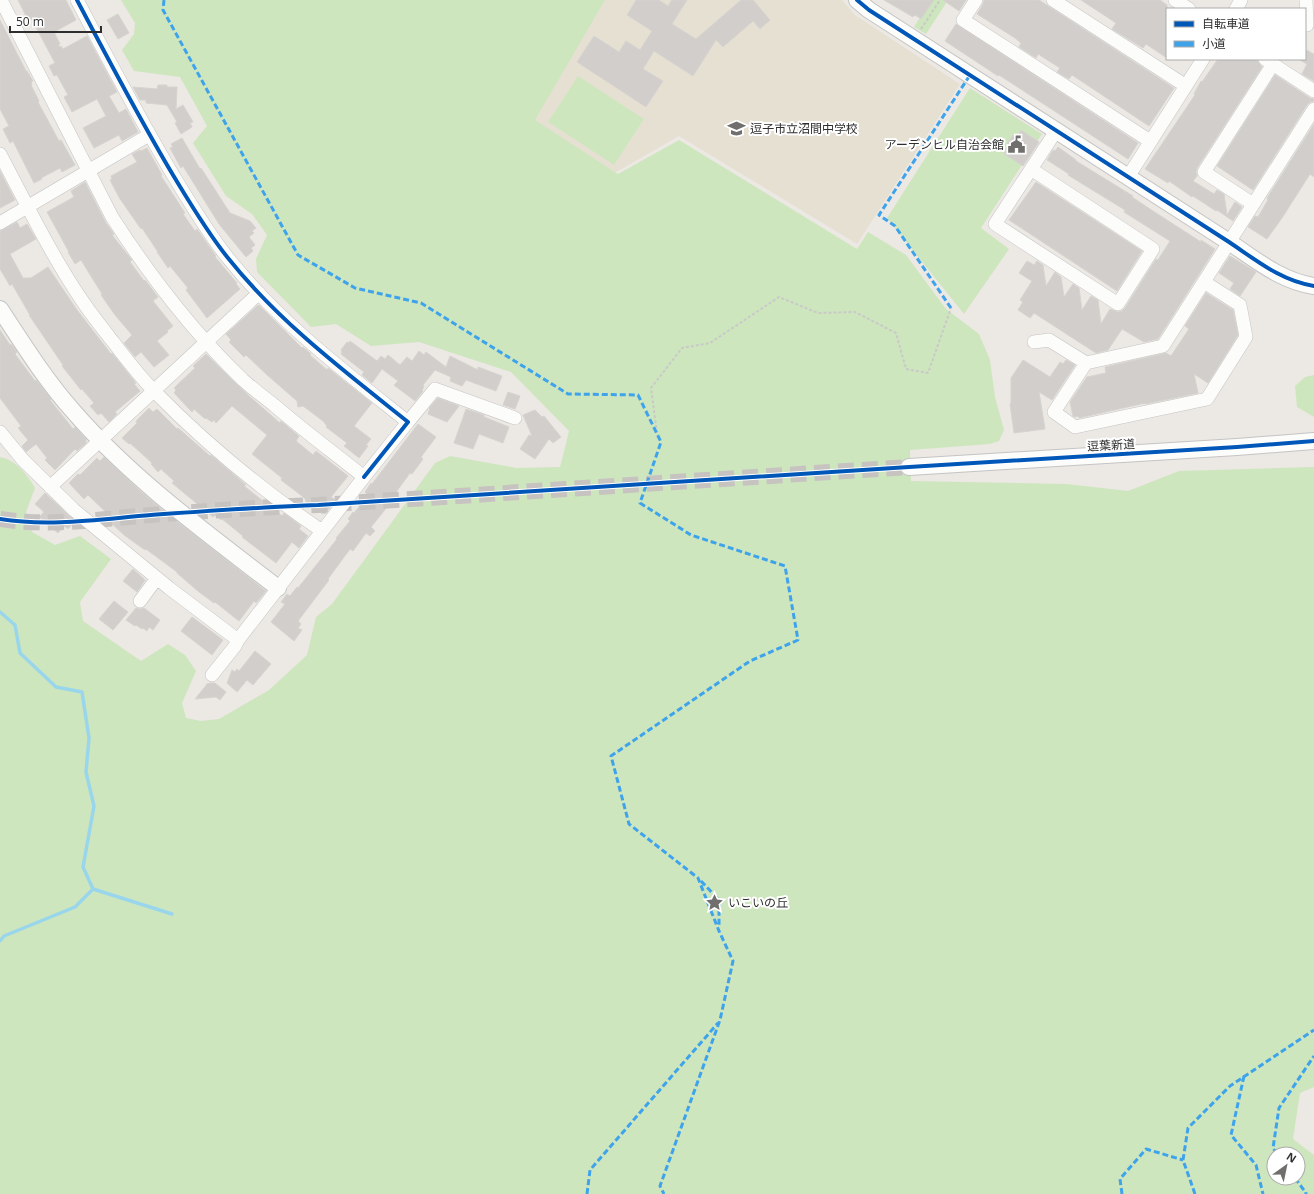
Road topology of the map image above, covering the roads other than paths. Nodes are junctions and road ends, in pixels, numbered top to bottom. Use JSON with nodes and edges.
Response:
{"nodes":[{"id":1,"x":0,"y":0,"type":"edge"},
{"id":2,"x":76,"y":0,"type":"edge"},
{"id":3,"x":858,"y":0,"type":"edge"},
{"id":4,"x":976,"y":0,"type":"edge"},
{"id":5,"x":1053,"y":0,"type":"edge"},
{"id":6,"x":1175,"y":0,"type":"edge"},
{"id":7,"x":1306,"y":0,"type":"edge"},
{"id":8,"x":1187,"y":8,"type":"edge"},
{"id":9,"x":1307,"y":25,"type":"dead end"},
{"id":10,"x":1202,"y":60,"type":"edge"},
{"id":11,"x":1269,"y":62,"type":"edge"},
{"id":12,"x":1186,"y":86,"type":"junction"},
{"id":13,"x":1314,"y":91,"type":"edge"},
{"id":14,"x":1314,"y":109,"type":"edge"},
{"id":15,"x":1056,"y":131,"type":"junction"},
{"id":16,"x":149,"y":135,"type":"junction"},
{"id":17,"x":1150,"y":141,"type":"junction"},
{"id":18,"x":0,"y":154,"type":"edge"},
{"id":19,"x":1031,"y":169,"type":"junction"},
{"id":20,"x":88,"y":171,"type":"junction"},
{"id":21,"x":1128,"y":177,"type":"junction"},
{"id":22,"x":1253,"y":204,"type":"junction"},
{"id":23,"x":28,"y":207,"type":"junction"},
{"id":24,"x":0,"y":223,"type":"edge"},
{"id":25,"x":1229,"y":242,"type":"junction"},
{"id":26,"x":1204,"y":282,"type":"junction"},
{"id":27,"x":1314,"y":286,"type":"edge"},
{"id":28,"x":259,"y":293,"type":"junction"},
{"id":29,"x":0,"y":309,"type":"edge"},
{"id":30,"x":206,"y":342,"type":"junction"},
{"id":31,"x":1034,"y":342,"type":"dead end"},
{"id":32,"x":1086,"y":363,"type":"junction"},
{"id":33,"x":154,"y":391,"type":"junction"},
{"id":34,"x":515,"y":418,"type":"dead end"},
{"id":35,"x":408,"y":422,"type":"junction"},
{"id":36,"x":0,"y":432,"type":"edge"},
{"id":37,"x":100,"y":441,"type":"junction"},
{"id":38,"x":1314,"y":441,"type":"edge"},
{"id":39,"x":909,"y":467,"type":"tunnel mouth"},
{"id":40,"x":364,"y":477,"type":"junction"},
{"id":41,"x":50,"y":487,"type":"junction"},
{"id":42,"x":322,"y":531,"type":"junction"},
{"id":43,"x":157,"y":578,"type":"junction"},
{"id":44,"x":278,"y":588,"type":"junction"},
{"id":45,"x":140,"y":601,"type":"dead end"},
{"id":46,"x":238,"y":640,"type":"junction"},
{"id":47,"x":212,"y":675,"type":"dead end"}],
"edges":[{"from":1,"to":20,"type":"street"},
{"from":2,"to":16,"type":"street"},
{"from":3,"to":15,"type":"street"},
{"from":4,"to":17,"type":"street"},
{"from":5,"to":12,"type":"street"},
{"from":6,"to":8,"type":"street"},
{"from":7,"to":9,"type":"street"},
{"from":10,"to":12,"type":"street"},
{"from":11,"to":13,"type":"street"},
{"from":11,"to":22,"type":"street"},
{"from":12,"to":17,"type":"street"},
{"from":14,"to":22,"type":"street"},
{"from":15,"to":19,"type":"street"},
{"from":15,"to":21,"type":"street"},
{"from":16,"to":20,"type":"street"},
{"from":16,"to":28,"type":"street"},
{"from":17,"to":21,"type":"street"},
{"from":18,"to":23,"type":"street"},
{"from":19,"to":19,"type":"street"},
{"from":20,"to":23,"type":"street"},
{"from":20,"to":30,"type":"street"},
{"from":21,"to":25,"type":"street"},
{"from":22,"to":25,"type":"street"},
{"from":23,"to":24,"type":"street"},
{"from":23,"to":33,"type":"street"},
{"from":25,"to":26,"type":"street"},
{"from":25,"to":27,"type":"street"},
{"from":26,"to":32,"type":"street"},
{"from":26,"to":32,"type":"street"},
{"from":28,"to":30,"type":"street"},
{"from":28,"to":35,"type":"street"},
{"from":29,"to":37,"type":"street"},
{"from":30,"to":33,"type":"street"},
{"from":30,"to":40,"type":"street"},
{"from":31,"to":32,"type":"street"},
{"from":33,"to":37,"type":"street"},
{"from":33,"to":42,"type":"street"},
{"from":34,"to":35,"type":"street"},
{"from":35,"to":40,"type":"street"},
{"from":36,"to":41,"type":"street"},
{"from":37,"to":41,"type":"street"},
{"from":37,"to":44,"type":"street"},
{"from":38,"to":39,"type":"street","name":"逗葉新道"},
{"from":40,"to":42,"type":"street"},
{"from":41,"to":43,"type":"street"},
{"from":42,"to":44,"type":"street"},
{"from":43,"to":45,"type":"street"},
{"from":43,"to":46,"type":"street"},
{"from":44,"to":46,"type":"street"},
{"from":46,"to":47,"type":"street"}]}
